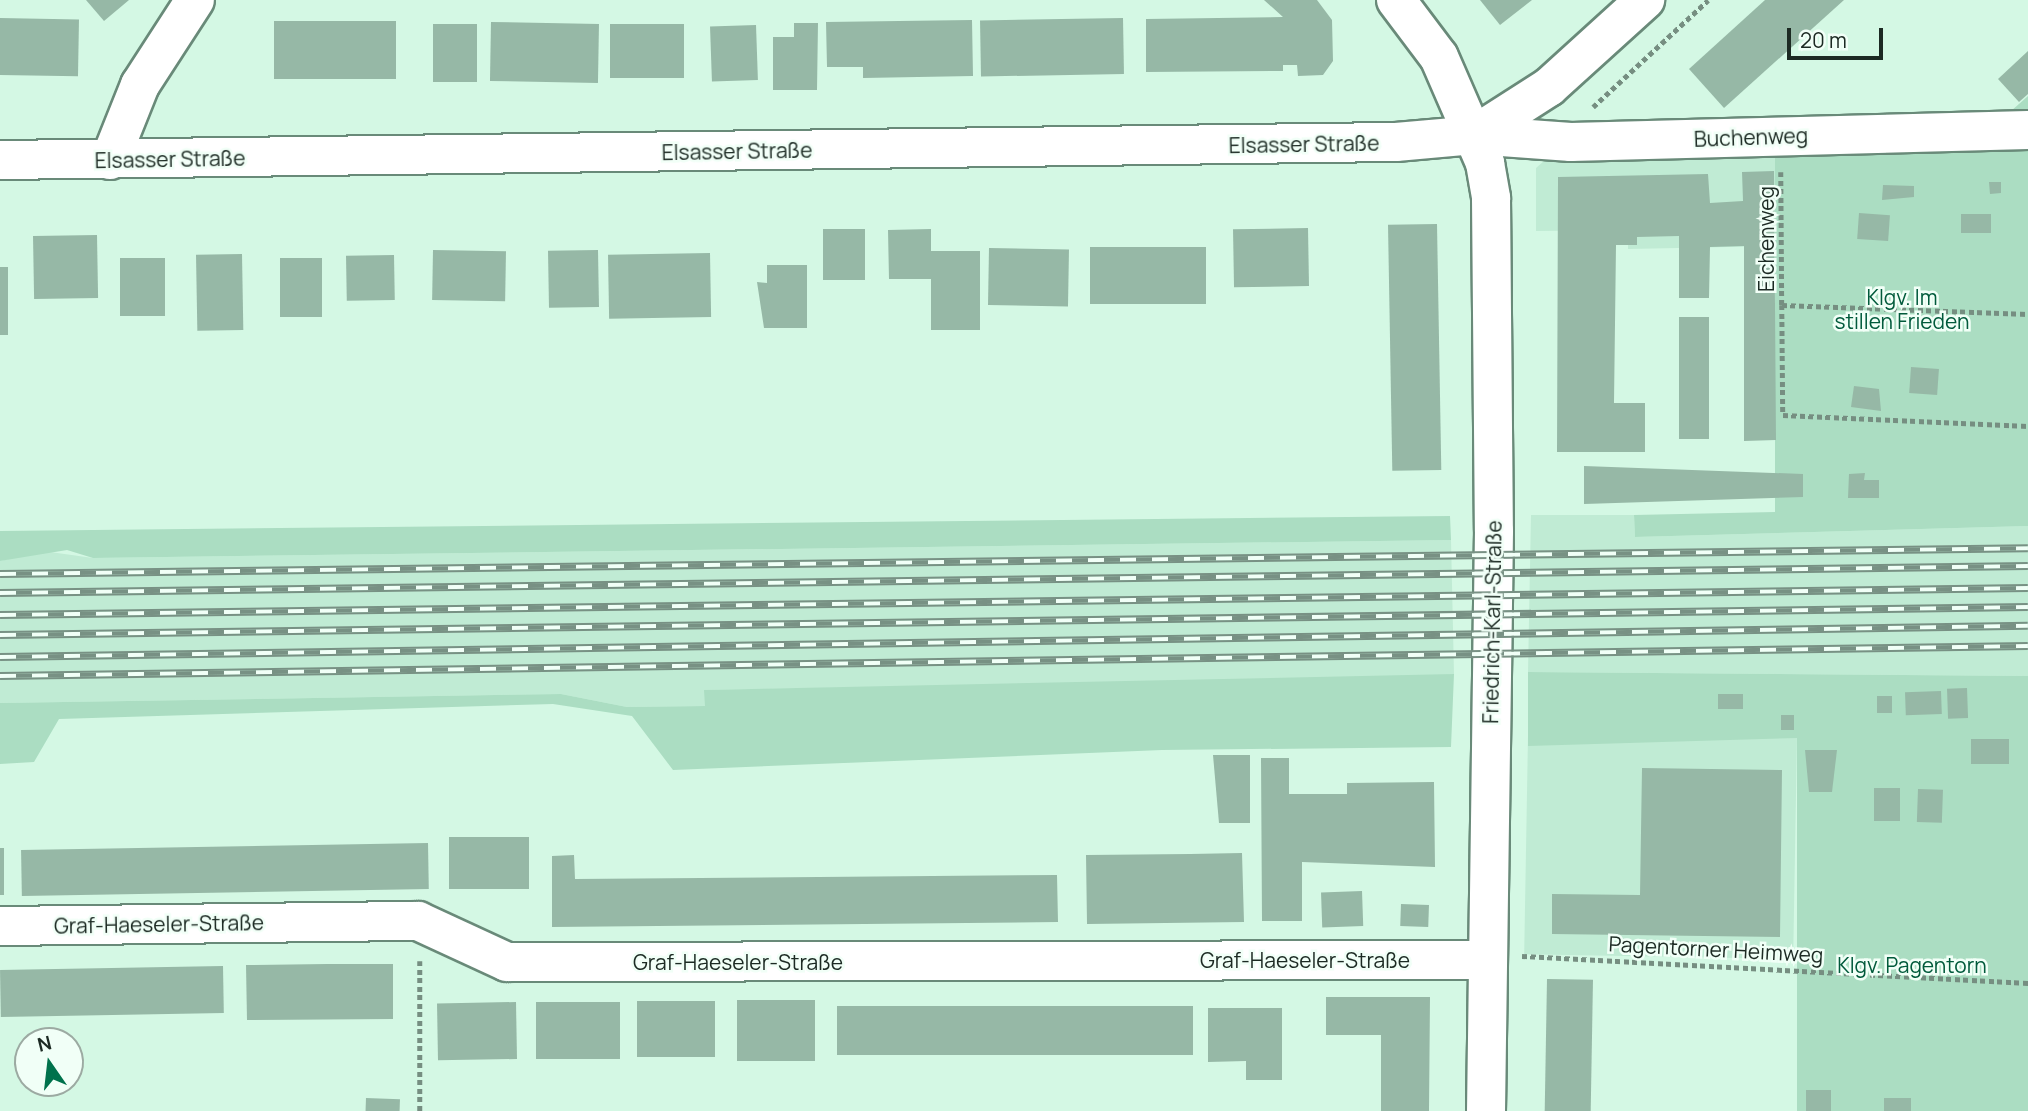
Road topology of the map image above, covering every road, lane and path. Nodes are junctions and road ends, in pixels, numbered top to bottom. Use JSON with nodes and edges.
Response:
{"nodes":[{"id":1,"x":195,"y":0,"type":"edge"},
{"id":2,"x":1396,"y":0,"type":"edge"},
{"id":3,"x":1645,"y":0,"type":"edge"},
{"id":4,"x":1708,"y":0,"type":"edge"},
{"id":5,"x":2028,"y":131,"type":"edge"},
{"id":6,"x":1474,"y":135,"type":"junction"},
{"id":7,"x":1781,"y":136,"type":"junction"},
{"id":8,"x":1556,"y":141,"type":"junction"},
{"id":9,"x":0,"y":160,"type":"edge"},
{"id":10,"x":110,"y":160,"type":"junction"},
{"id":11,"x":1782,"y":305,"type":"junction"},
{"id":12,"x":2028,"y":314,"type":"edge"},
{"id":13,"x":2028,"y":426,"type":"edge"},
{"id":14,"x":418,"y":921,"type":"junction"},
{"id":15,"x":0,"y":926,"type":"edge"},
{"id":16,"x":1486,"y":960,"type":"junction"},
{"id":17,"x":2028,"y":983,"type":"edge"},
{"id":18,"x":420,"y":1111,"type":"edge"},
{"id":19,"x":1486,"y":1111,"type":"edge"}],
"edges":[{"from":1,"to":10,"type":"street"},
{"from":2,"to":6,"type":"street","name":"Friedrich-Karl-Straße"},
{"from":3,"to":6,"type":"street"},
{"from":4,"to":8,"type":"path"},
{"from":5,"to":7,"type":"street","name":"Buchenweg"},
{"from":6,"to":8,"type":"street","name":"Buchenweg"},
{"from":6,"to":10,"type":"street","name":"Elsasser Straße"},
{"from":6,"to":16,"type":"street","name":"Friedrich-Karl-Straße"},
{"from":7,"to":8,"type":"street","name":"Buchenweg"},
{"from":7,"to":11,"type":"path","name":"Eichenweg"},
{"from":9,"to":10,"type":"street","name":"Elsasser Straße"},
{"from":11,"to":12,"type":"path","name":"Eichenweg"},
{"from":11,"to":13,"type":"path"},
{"from":14,"to":15,"type":"street","name":"Graf-Haeseler-Straße"},
{"from":14,"to":16,"type":"street","name":"Graf-Haeseler-Straße"},
{"from":14,"to":18,"type":"path"},
{"from":16,"to":17,"type":"path","name":"Pagentorner Heimweg"},
{"from":16,"to":19,"type":"street","name":"Friedrich-Karl-Straße"}]}
